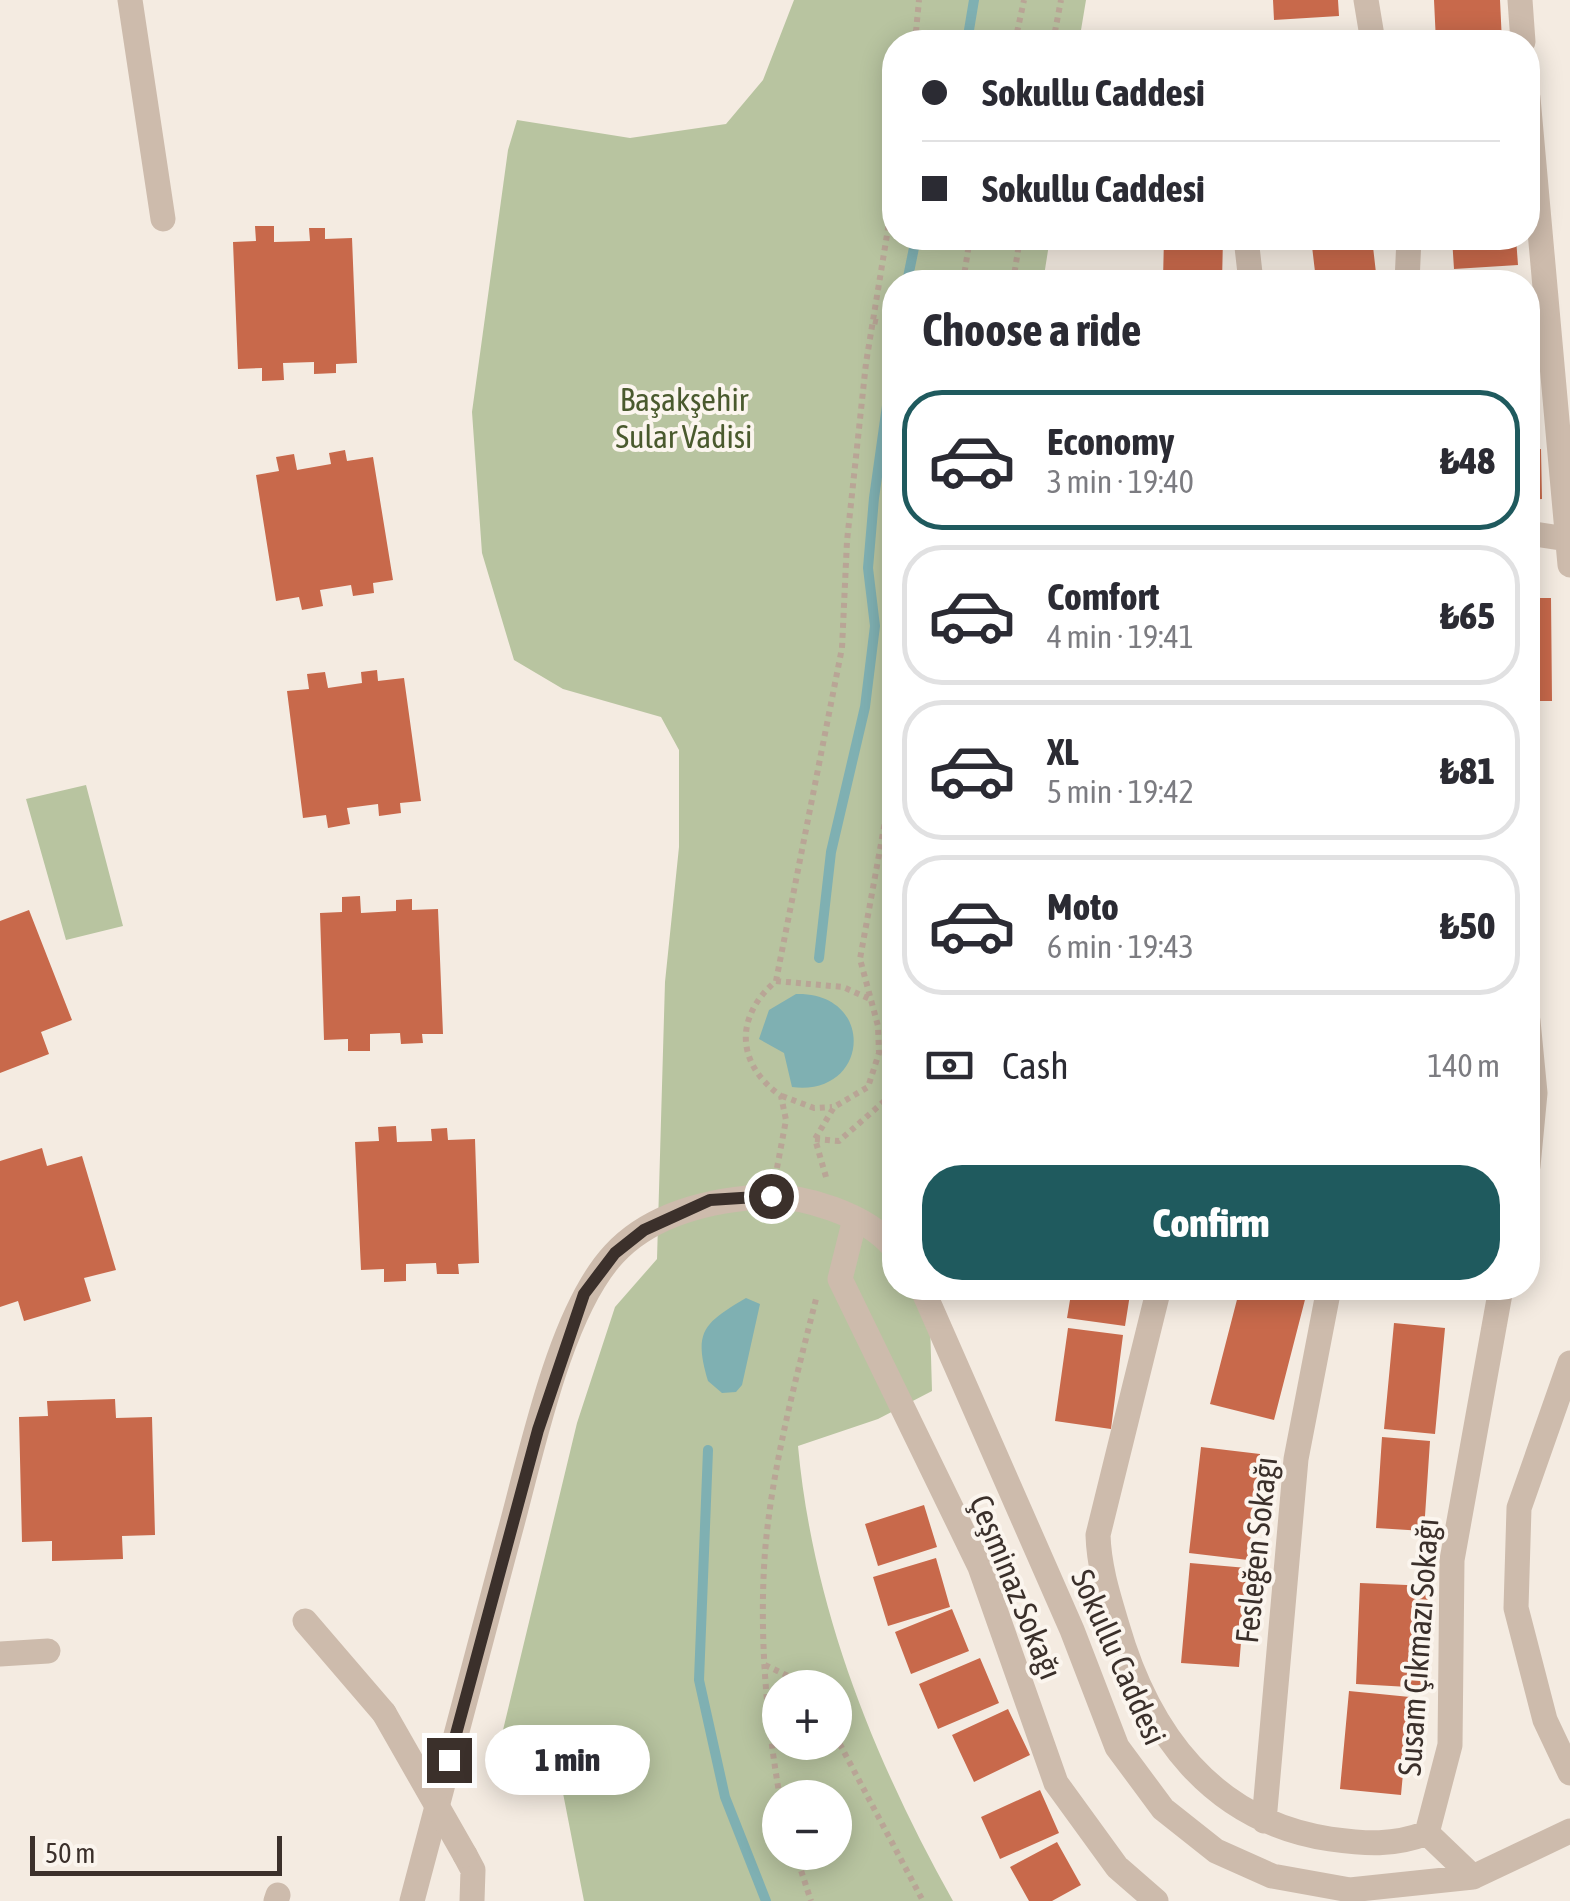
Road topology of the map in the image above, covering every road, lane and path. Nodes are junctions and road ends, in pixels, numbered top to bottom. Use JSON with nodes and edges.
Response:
{"nodes":[{"id":1,"x":130,"y":0,"type":"edge"},
{"id":2,"x":918,"y":0,"type":"edge"},
{"id":3,"x":1024,"y":0,"type":"edge"},
{"id":4,"x":1061,"y":0,"type":"edge"},
{"id":5,"x":1366,"y":0,"type":"edge"},
{"id":6,"x":1520,"y":0,"type":"edge"},
{"id":7,"x":915,"y":30,"type":"edge"},
{"id":8,"x":1018,"y":30,"type":"edge"},
{"id":9,"x":1055,"y":30,"type":"edge"},
{"id":10,"x":1371,"y":30,"type":"edge"},
{"id":11,"x":1522,"y":30,"type":"edge"},
{"id":12,"x":163,"y":218,"type":"dead end"},
{"id":13,"x":1540,"y":231,"type":"edge"},
{"id":14,"x":885,"y":250,"type":"edge"},
{"id":15,"x":873,"y":321,"type":"junction"},
{"id":16,"x":882,"y":322,"type":"edge"},
{"id":17,"x":1540,"y":539,"type":"edge"},
{"id":18,"x":1569,"y":552,"type":"edge"},
{"id":19,"x":882,"y":838,"type":"edge"},
{"id":20,"x":776,"y":981,"type":"junction"},
{"id":21,"x":870,"y":999,"type":"junction"},
{"id":22,"x":781,"y":1096,"type":"junction"},
{"id":23,"x":882,"y":1104,"type":"edge"},
{"id":24,"x":834,"y":1107,"type":"junction"},
{"id":25,"x":814,"y":1140,"type":"junction"},
{"id":26,"x":771,"y":1196,"type":"junction"},
{"id":27,"x":846,"y":1216,"type":"junction"},
{"id":28,"x":882,"y":1236,"type":"edge"},
{"id":29,"x":820,"y":1282,"type":"dead end"},
{"id":30,"x":927,"y":1300,"type":"edge"},
{"id":31,"x":1156,"y":1300,"type":"edge"},
{"id":32,"x":1328,"y":1300,"type":"edge"},
{"id":33,"x":1499,"y":1300,"type":"edge"},
{"id":34,"x":1570,"y":1363,"type":"edge"},
{"id":35,"x":306,"y":1620,"type":"dead end"},
{"id":36,"x":48,"y":1651,"type":"dead end"},
{"id":37,"x":0,"y":1654,"type":"edge"},
{"id":38,"x":765,"y":1664,"type":"junction"},
{"id":39,"x":777,"y":1670,"type":"edge"},
{"id":40,"x":849,"y":1760,"type":"edge"},
{"id":41,"x":1570,"y":1773,"type":"edge"},
{"id":42,"x":778,"y":1780,"type":"edge"},
{"id":43,"x":1264,"y":1821,"type":"junction"},
{"id":44,"x":1570,"y":1831,"type":"edge"},
{"id":45,"x":1428,"y":1833,"type":"junction"},
{"id":46,"x":801,"y":1870,"type":"edge"},
{"id":47,"x":1473,"y":1877,"type":"junction"},
{"id":48,"x":412,"y":1901,"type":"edge"},
{"id":49,"x":472,"y":1901,"type":"edge"},
{"id":50,"x":811,"y":1901,"type":"edge"},
{"id":51,"x":923,"y":1901,"type":"edge"},
{"id":52,"x":1156,"y":1901,"type":"edge"}],
"edges":[{"from":1,"to":12,"type":"street"},
{"from":2,"to":7,"type":"path"},
{"from":3,"to":8,"type":"path"},
{"from":4,"to":9,"type":"path"},
{"from":5,"to":10,"type":"street"},
{"from":6,"to":11,"type":"street"},
{"from":13,"to":18,"type":"street"},
{"from":14,"to":15,"type":"path"},
{"from":15,"to":16,"type":"path"},
{"from":15,"to":20,"type":"path"},
{"from":17,"to":18,"type":"street"},
{"from":19,"to":21,"type":"path"},
{"from":20,"to":21,"type":"path"},
{"from":20,"to":22,"type":"path"},
{"from":21,"to":24,"type":"path"},
{"from":22,"to":24,"type":"path"},
{"from":22,"to":26,"type":"path"},
{"from":23,"to":25,"type":"path"},
{"from":24,"to":25,"type":"path"},
{"from":25,"to":27,"type":"path"},
{"from":26,"to":27,"type":"street"},
{"from":26,"to":48,"type":"street"},
{"from":27,"to":28,"type":"street"},
{"from":27,"to":52,"type":"street","name":"Çeşminaz Sokağı"},
{"from":29,"to":38,"type":"path"},
{"from":30,"to":47,"type":"street","name":"Sokullu Caddesi"},
{"from":31,"to":43,"type":"street"},
{"from":32,"to":43,"type":"street","name":"Fesleğen Sokağı"},
{"from":33,"to":45,"type":"street","name":"Susam Çıkmazı Sokağı"},
{"from":34,"to":41,"type":"street"},
{"from":35,"to":49,"type":"street","bridge":true},
{"from":36,"to":37,"type":"street"},
{"from":38,"to":39,"type":"path"},
{"from":38,"to":42,"type":"path"},
{"from":40,"to":51,"type":"path"},
{"from":43,"to":45,"type":"street"},
{"from":44,"to":47,"type":"street","name":"Sokullu Caddesi"},
{"from":45,"to":47,"type":"street"},
{"from":46,"to":50,"type":"path"}]}
